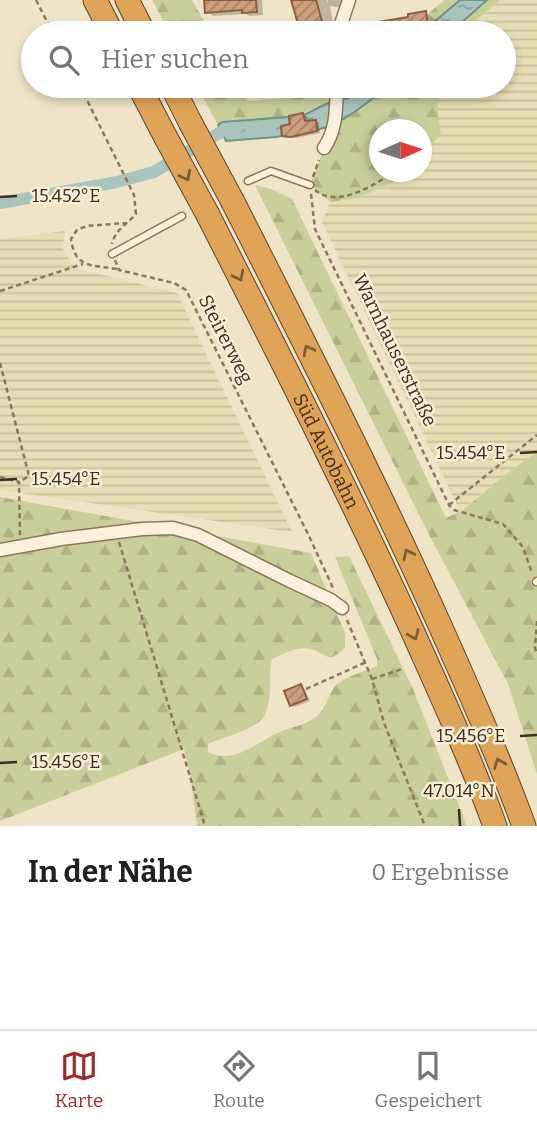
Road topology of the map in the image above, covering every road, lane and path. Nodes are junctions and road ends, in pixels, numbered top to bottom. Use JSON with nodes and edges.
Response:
{"nodes":[{"id":1,"x":36,"y":0,"type":"edge"},
{"id":2,"x":95,"y":0,"type":"edge"},
{"id":3,"x":127,"y":0,"type":"edge"},
{"id":4,"x":349,"y":0,"type":"edge"},
{"id":5,"x":47,"y":21,"type":"edge"},
{"id":6,"x":106,"y":21,"type":"edge"},
{"id":7,"x":138,"y":21,"type":"edge"},
{"id":8,"x":342,"y":21,"type":"edge"},
{"id":9,"x":86,"y":98,"type":"edge"},
{"id":10,"x":145,"y":98,"type":"edge"},
{"id":11,"x":178,"y":98,"type":"edge"},
{"id":12,"x":336,"y":98,"type":"edge"},
{"id":13,"x":324,"y":148,"type":"joint"},
{"id":14,"x":248,"y":181,"type":"dead end"},
{"id":15,"x":377,"y":182,"type":"edge"},
{"id":16,"x":310,"y":185,"type":"junction"},
{"id":17,"x":182,"y":216,"type":"dead end"},
{"id":18,"x":128,"y":223,"type":"junction"},
{"id":19,"x":112,"y":254,"type":"junction"},
{"id":20,"x":85,"y":263,"type":"junction"},
{"id":21,"x":119,"y":270,"type":"junction"},
{"id":22,"x":0,"y":291,"type":"edge"},
{"id":23,"x":0,"y":363,"type":"edge"},
{"id":24,"x":537,"y":435,"type":"edge"},
{"id":25,"x":0,"y":477,"type":"edge"},
{"id":26,"x":19,"y":482,"type":"junction"},
{"id":27,"x":449,"y":505,"type":"junction"},
{"id":28,"x":116,"y":532,"type":"junction"},
{"id":29,"x":20,"y":545,"type":"junction"},
{"id":30,"x":0,"y":550,"type":"edge"},
{"id":31,"x":327,"y":576,"type":"dead end"},
{"id":32,"x":536,"y":582,"type":"edge"},
{"id":33,"x":342,"y":608,"type":"joint"},
{"id":34,"x":537,"y":621,"type":"edge"},
{"id":35,"x":537,"y":654,"type":"edge"},
{"id":36,"x":366,"y":663,"type":"junction"},
{"id":37,"x":402,"y":669,"type":"dead end"},
{"id":38,"x":372,"y":679,"type":"junction"},
{"id":39,"x":306,"y":689,"type":"dead end"},
{"id":40,"x":205,"y":826,"type":"edge"},
{"id":41,"x":425,"y":826,"type":"edge"},
{"id":42,"x":495,"y":826,"type":"edge"},
{"id":43,"x":524,"y":826,"type":"edge"}],
"edges":[{"from":1,"to":5,"type":"path"},
{"from":2,"to":6,"type":"highway"},
{"from":3,"to":7,"type":"highway"},
{"from":4,"to":8,"type":"street"},
{"from":9,"to":18,"type":"path"},
{"from":10,"to":42,"type":"highway","name":"Süd Autobahn","one_way":true,"bridge":true},
{"from":43,"to":11,"type":"highway","name":"Süd Autobahn","one_way":true,"bridge":true},
{"from":12,"to":13,"type":"street"},
{"from":13,"to":16,"type":"path","name":"Warnhauserstraße"},
{"from":14,"to":16,"type":"lane"},
{"from":15,"to":16,"type":"path"},
{"from":16,"to":27,"type":"path","name":"Warnhauserstraße"},
{"from":17,"to":19,"type":"lane"},
{"from":18,"to":19,"type":"path"},
{"from":18,"to":20,"type":"path"},
{"from":19,"to":21,"type":"path"},
{"from":20,"to":21,"type":"path","name":"Steirerweg"},
{"from":20,"to":22,"type":"path"},
{"from":21,"to":31,"type":"path","name":"Steirerweg"},
{"from":23,"to":26,"type":"path"},
{"from":24,"to":27,"type":"path"},
{"from":25,"to":26,"type":"path"},
{"from":26,"to":29,"type":"path"},
{"from":27,"to":32,"type":"path"},
{"from":28,"to":29,"type":"street"},
{"from":28,"to":33,"type":"street"},
{"from":28,"to":40,"type":"path"},
{"from":29,"to":30,"type":"street"},
{"from":33,"to":36,"type":"path"},
{"from":34,"to":35,"type":"path"},
{"from":36,"to":38,"type":"path"},
{"from":36,"to":39,"type":"path"},
{"from":37,"to":38,"type":"path"},
{"from":38,"to":41,"type":"path"}]}
